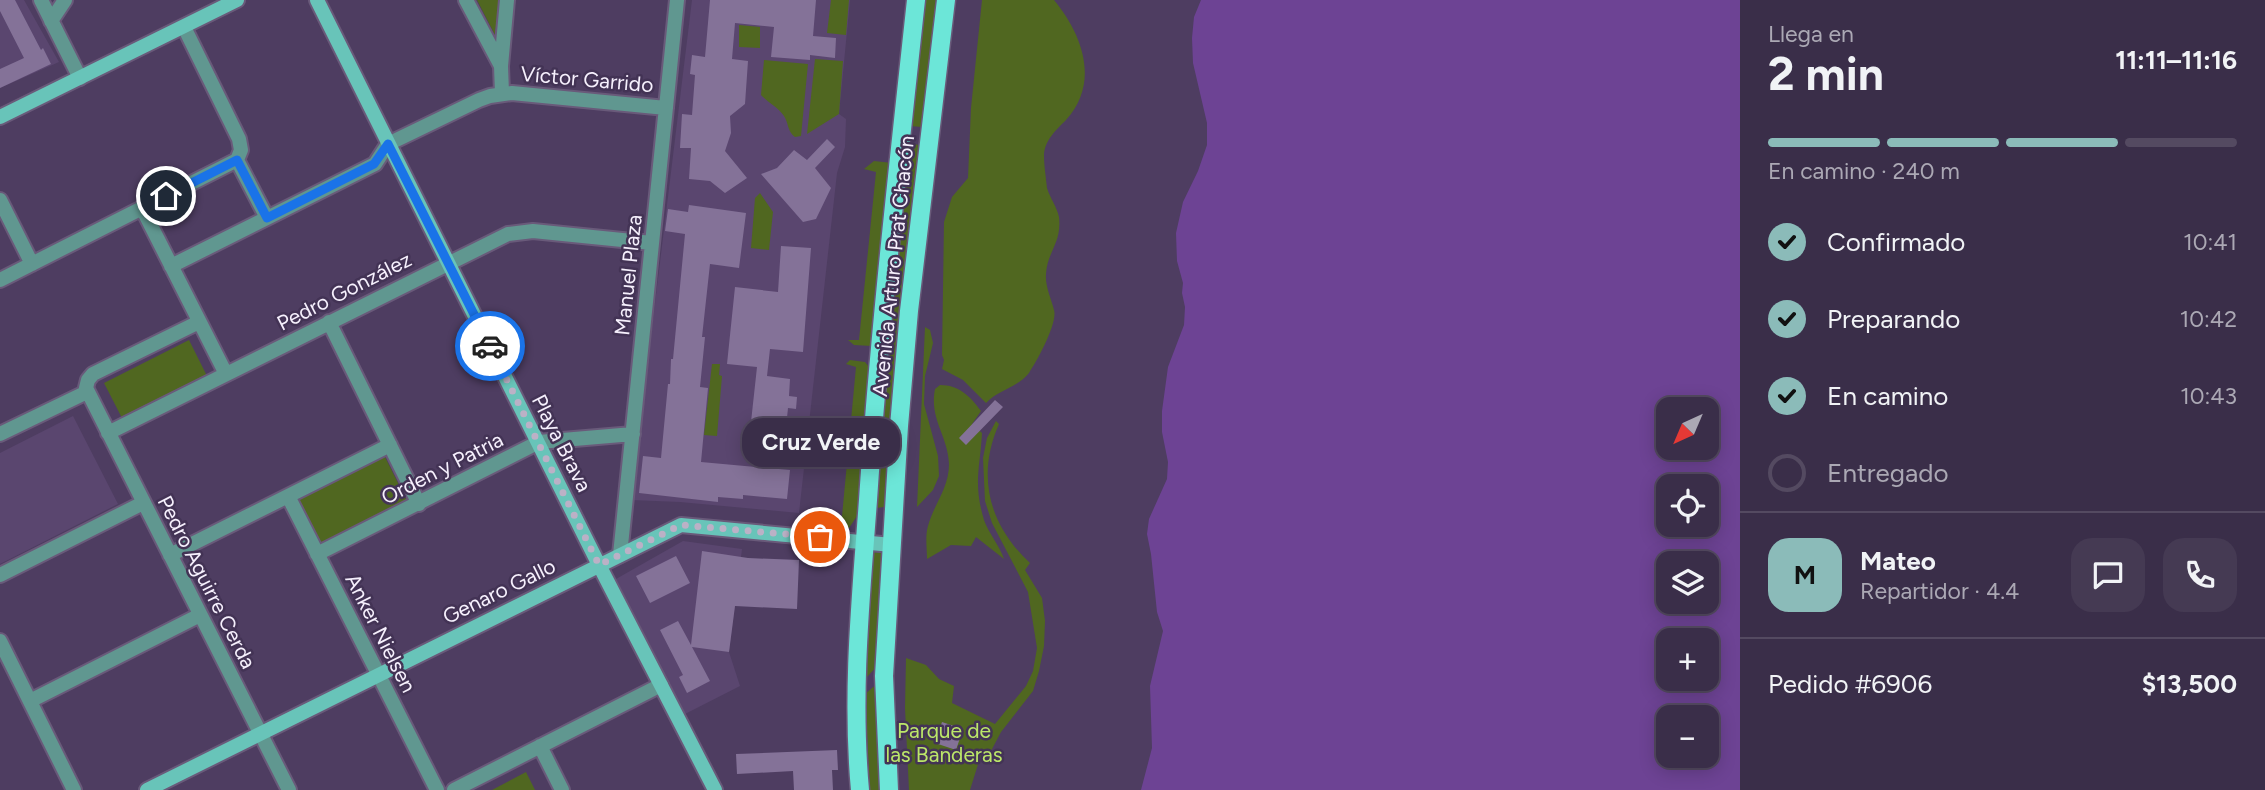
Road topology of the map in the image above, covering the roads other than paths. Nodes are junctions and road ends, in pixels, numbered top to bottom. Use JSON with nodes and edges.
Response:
{"nodes":[{"id":1,"x":41,"y":0,"type":"edge"},
{"id":2,"x":65,"y":0,"type":"edge"},
{"id":3,"x":237,"y":0,"type":"edge"},
{"id":4,"x":317,"y":0,"type":"edge"},
{"id":5,"x":466,"y":0,"type":"edge"},
{"id":6,"x":507,"y":0,"type":"edge"},
{"id":7,"x":677,"y":0,"type":"edge"},
{"id":8,"x":916,"y":0,"type":"edge"},
{"id":9,"x":946,"y":0,"type":"edge"},
{"id":10,"x":51,"y":21,"type":"junction"},
{"id":11,"x":184,"y":27,"type":"junction"},
{"id":12,"x":500,"y":66,"type":"junction"},
{"id":13,"x":80,"y":78,"type":"junction"},
{"id":14,"x":502,"y":93,"type":"junction"},
{"id":15,"x":666,"y":108,"type":"junction"},
{"id":16,"x":0,"y":117,"type":"edge"},
{"id":17,"x":388,"y":144,"type":"junction"},
{"id":18,"x":237,"y":160,"type":"junction"},
{"id":19,"x":0,"y":200,"type":"edge"},
{"id":20,"x":142,"y":208,"type":"junction"},
{"id":21,"x":267,"y":218,"type":"junction"},
{"id":22,"x":652,"y":243,"type":"junction"},
{"id":23,"x":448,"y":263,"type":"junction"},
{"id":24,"x":32,"y":264,"type":"junction"},
{"id":25,"x":171,"y":266,"type":"junction"},
{"id":26,"x":0,"y":280,"type":"edge"},
{"id":27,"x":199,"y":321,"type":"junction"},
{"id":28,"x":329,"y":322,"type":"junction"},
{"id":29,"x":226,"y":374,"type":"junction"},
{"id":30,"x":87,"y":393,"type":"junction"},
{"id":31,"x":108,"y":433,"type":"junction"},
{"id":32,"x":0,"y":434,"type":"edge"},
{"id":33,"x":633,"y":434,"type":"junction"},
{"id":34,"x":538,"y":442,"type":"junction"},
{"id":35,"x":390,"y":445,"type":"junction"},
{"id":36,"x":288,"y":496,"type":"junction"},
{"id":37,"x":143,"y":503,"type":"junction"},
{"id":38,"x":419,"y":504,"type":"junction"},
{"id":39,"x":865,"y":542,"type":"junction"},
{"id":40,"x":892,"y":545,"type":"junction"},
{"id":41,"x":317,"y":554,"type":"junction"},
{"id":42,"x":170,"y":555,"type":"junction"},
{"id":43,"x":620,"y":555,"type":"junction"},
{"id":44,"x":599,"y":565,"type":"junction"},
{"id":45,"x":0,"y":575,"type":"edge"},
{"id":46,"x":200,"y":615,"type":"junction"},
{"id":47,"x":0,"y":641,"type":"edge"},
{"id":48,"x":379,"y":674,"type":"junction"},
{"id":49,"x":661,"y":685,"type":"junction"},
{"id":50,"x":30,"y":701,"type":"junction"},
{"id":51,"x":260,"y":733,"type":"junction"},
{"id":52,"x":540,"y":746,"type":"junction"},
{"id":53,"x":74,"y":790,"type":"edge"},
{"id":54,"x":146,"y":790,"type":"edge"},
{"id":55,"x":289,"y":790,"type":"edge"},
{"id":56,"x":437,"y":790,"type":"edge"},
{"id":57,"x":454,"y":790,"type":"edge"},
{"id":58,"x":562,"y":790,"type":"edge"},
{"id":59,"x":715,"y":790,"type":"edge"},
{"id":60,"x":860,"y":790,"type":"edge"},
{"id":61,"x":889,"y":790,"type":"edge"}],
"edges":[{"from":1,"to":10,"type":"street"},
{"from":2,"to":10,"type":"street"},
{"from":3,"to":11,"type":"street"},
{"from":4,"to":17,"type":"street","name":"Playa Brava"},
{"from":5,"to":12,"type":"street"},
{"from":6,"to":12,"type":"street"},
{"from":7,"to":15,"type":"street","name":"Manuel Plaza"},
{"from":8,"to":39,"type":"main road","name":"Avenida Arturo Prat Chacón"},
{"from":9,"to":40,"type":"main road","name":"Avenida Arturo Prat Chacón"},
{"from":10,"to":13,"type":"street"},
{"from":11,"to":13,"type":"street"},
{"from":11,"to":18,"type":"street"},
{"from":12,"to":14,"type":"street"},
{"from":13,"to":16,"type":"street"},
{"from":14,"to":15,"type":"street","name":"Víctor Garrido"},
{"from":14,"to":17,"type":"street","name":"Víctor Garrido"},
{"from":15,"to":22,"type":"street","name":"Manuel Plaza"},
{"from":17,"to":21,"type":"street","name":"Víctor Garrido"},
{"from":17,"to":23,"type":"street","name":"Playa Brava"},
{"from":18,"to":20,"type":"street"},
{"from":18,"to":21,"type":"street"},
{"from":19,"to":24,"type":"street"},
{"from":20,"to":24,"type":"street"},
{"from":20,"to":25,"type":"street"},
{"from":21,"to":25,"type":"street","name":"Víctor Garrido"},
{"from":22,"to":23,"type":"street","name":"Pedro González"},
{"from":22,"to":33,"type":"street","name":"Manuel Plaza"},
{"from":23,"to":28,"type":"street","name":"Pedro González"},
{"from":23,"to":34,"type":"street","name":"Playa Brava"},
{"from":24,"to":26,"type":"street"},
{"from":25,"to":27,"type":"street"},
{"from":27,"to":29,"type":"street"},
{"from":27,"to":30,"type":"street"},
{"from":28,"to":29,"type":"street","name":"Pedro González"},
{"from":28,"to":35,"type":"street"},
{"from":29,"to":31,"type":"street","name":"Pedro González"},
{"from":30,"to":31,"type":"street","name":"Pedro Aguirre Cerda"},
{"from":30,"to":32,"type":"street"},
{"from":31,"to":37,"type":"street","name":"Pedro Aguirre Cerda"},
{"from":33,"to":34,"type":"street","name":"Orden y Patria"},
{"from":33,"to":43,"type":"street","name":"Manuel Plaza"},
{"from":34,"to":38,"type":"street","name":"Orden y Patria"},
{"from":34,"to":44,"type":"street","name":"Playa Brava"},
{"from":35,"to":36,"type":"street"},
{"from":35,"to":38,"type":"street"},
{"from":36,"to":41,"type":"street","name":"Anker Nielsen"},
{"from":36,"to":42,"type":"street"},
{"from":37,"to":42,"type":"street","name":"Pedro Aguirre Cerda"},
{"from":37,"to":45,"type":"street"},
{"from":38,"to":41,"type":"street","name":"Orden y Patria"},
{"from":39,"to":40,"type":"street","name":"Genaro Gallo"},
{"from":39,"to":43,"type":"street","name":"Genaro Gallo"},
{"from":39,"to":60,"type":"main road","name":"Avenida Arturo Prat Chacón"},
{"from":40,"to":61,"type":"main road","name":"Avenida Arturo Prat Chacón"},
{"from":41,"to":48,"type":"street","name":"Anker Nielsen"},
{"from":42,"to":46,"type":"street","name":"Pedro Aguirre Cerda"},
{"from":43,"to":44,"type":"street","name":"Genaro Gallo"},
{"from":44,"to":48,"type":"street","name":"Genaro Gallo"},
{"from":44,"to":49,"type":"street","name":"Playa Brava"},
{"from":46,"to":50,"type":"street"},
{"from":46,"to":51,"type":"street","name":"Pedro Aguirre Cerda"},
{"from":47,"to":50,"type":"street"},
{"from":48,"to":51,"type":"street","name":"Genaro Gallo"},
{"from":48,"to":56,"type":"street","name":"Anker Nielsen"},
{"from":49,"to":52,"type":"street"},
{"from":49,"to":59,"type":"street","name":"Playa Brava"},
{"from":50,"to":53,"type":"street"},
{"from":51,"to":54,"type":"street","name":"Genaro Gallo"},
{"from":51,"to":55,"type":"street","name":"Pedro Aguirre Cerda"},
{"from":52,"to":57,"type":"street"},
{"from":52,"to":58,"type":"street"}]}
